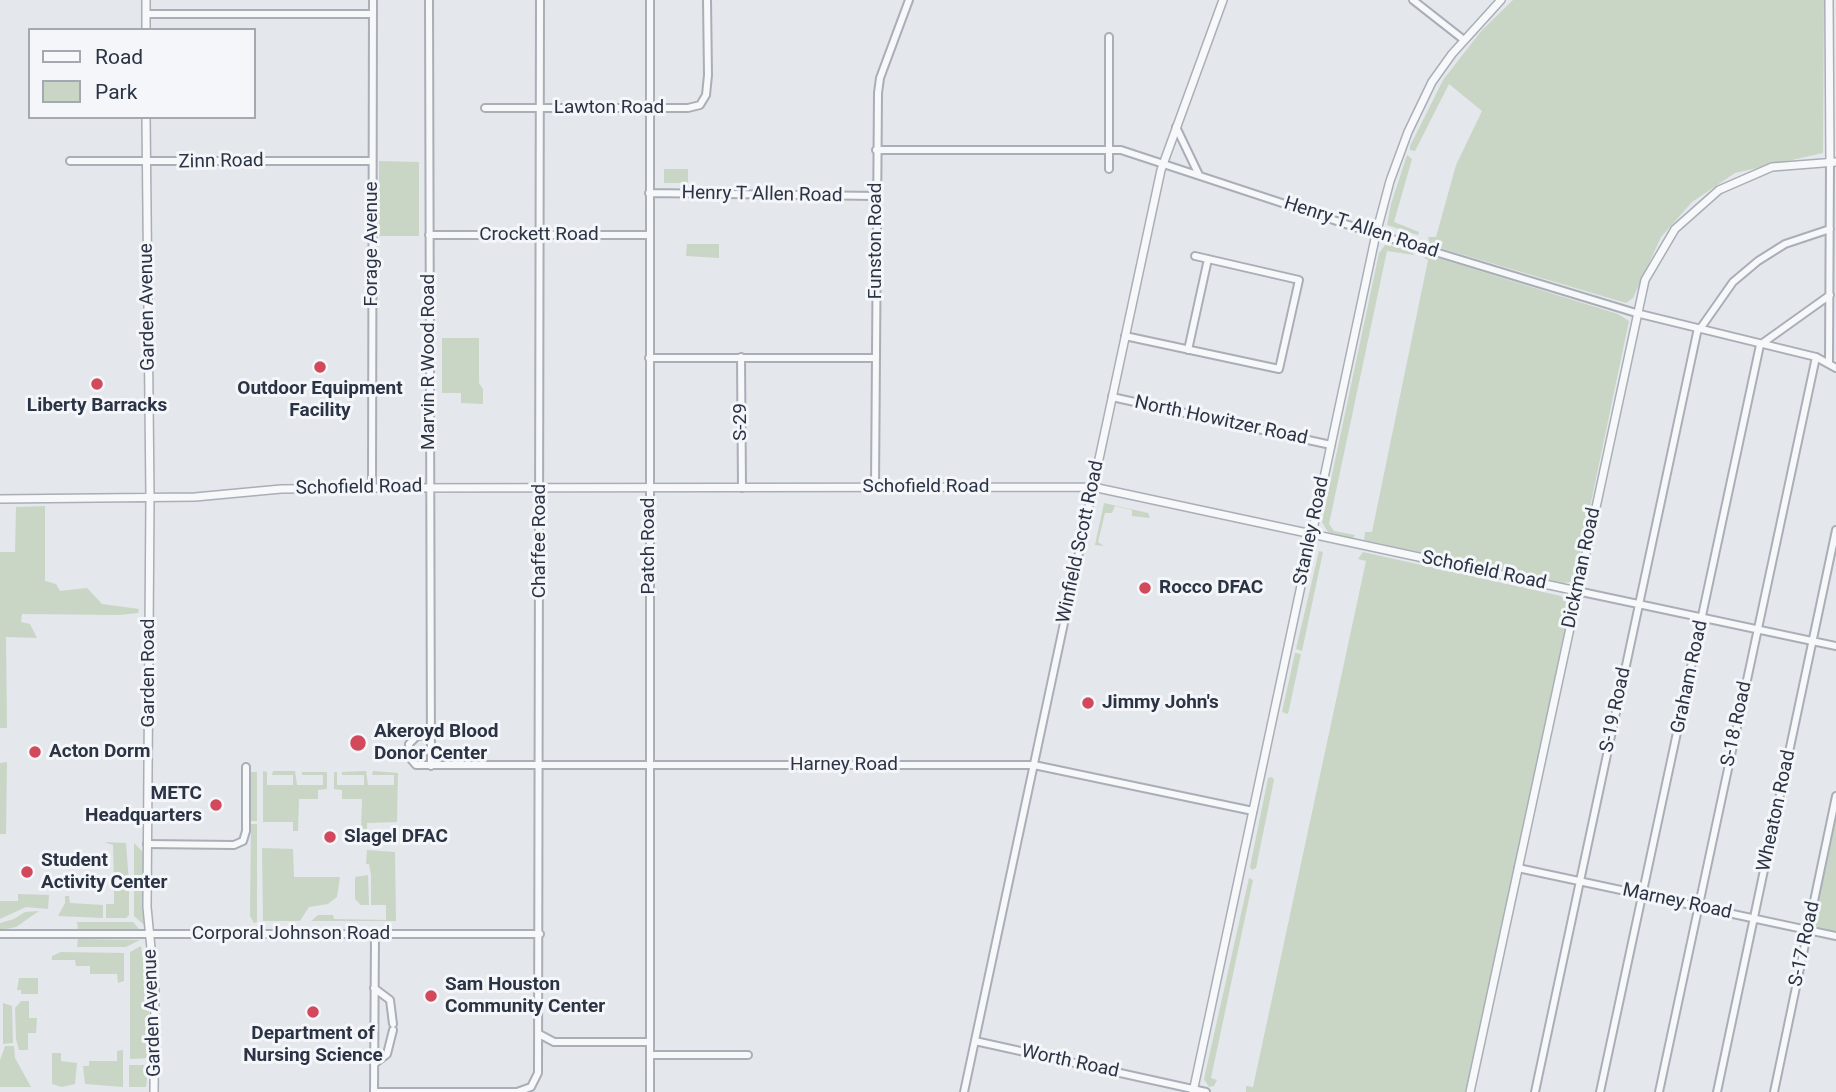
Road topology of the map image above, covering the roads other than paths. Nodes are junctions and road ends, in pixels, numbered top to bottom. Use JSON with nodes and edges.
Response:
{"nodes":[{"id":1,"x":146,"y":0,"type":"edge"},
{"id":2,"x":373,"y":0,"type":"edge"},
{"id":3,"x":429,"y":0,"type":"edge"},
{"id":4,"x":540,"y":0,"type":"edge"},
{"id":5,"x":650,"y":0,"type":"edge"},
{"id":6,"x":707,"y":0,"type":"edge"},
{"id":7,"x":909,"y":0,"type":"edge"},
{"id":8,"x":1223,"y":0,"type":"edge"},
{"id":9,"x":1413,"y":0,"type":"edge"},
{"id":10,"x":1501,"y":0,"type":"edge"},
{"id":11,"x":1829,"y":0,"type":"edge"},
{"id":12,"x":146,"y":14,"type":"junction"},
{"id":13,"x":373,"y":14,"type":"junction"},
{"id":14,"x":146,"y":28,"type":"edge"},
{"id":15,"x":1109,"y":37,"type":"dead end"},
{"id":16,"x":1464,"y":40,"type":"junction"},
{"id":17,"x":485,"y":108,"type":"dead end"},
{"id":18,"x":650,"y":108,"type":"junction"},
{"id":19,"x":540,"y":109,"type":"junction"},
{"id":20,"x":146,"y":119,"type":"edge"},
{"id":21,"x":1176,"y":127,"type":"junction"},
{"id":22,"x":1109,"y":148,"type":"junction"},
{"id":23,"x":876,"y":150,"type":"junction"},
{"id":24,"x":372,"y":161,"type":"junction"},
{"id":25,"x":70,"y":162,"type":"dead end"},
{"id":26,"x":146,"y":162,"type":"junction"},
{"id":27,"x":1163,"y":162,"type":"junction"},
{"id":28,"x":1833,"y":162,"type":"edge"},
{"id":29,"x":1109,"y":169,"type":"dead end"},
{"id":30,"x":1199,"y":174,"type":"junction"},
{"id":31,"x":649,"y":193,"type":"junction"},
{"id":32,"x":876,"y":196,"type":"junction"},
{"id":33,"x":1832,"y":227,"type":"edge"},
{"id":34,"x":649,"y":234,"type":"junction"},
{"id":35,"x":1376,"y":234,"type":"junction"},
{"id":36,"x":429,"y":235,"type":"junction"},
{"id":37,"x":540,"y":235,"type":"junction"},
{"id":38,"x":1195,"y":256,"type":"dead end"},
{"id":39,"x":1208,"y":259,"type":"junction"},
{"id":40,"x":1832,"y":292,"type":"edge"},
{"id":41,"x":1636,"y":313,"type":"junction"},
{"id":42,"x":1699,"y":329,"type":"junction"},
{"id":43,"x":1125,"y":336,"type":"junction"},
{"id":44,"x":1760,"y":345,"type":"junction"},
{"id":45,"x":1833,"y":347,"type":"edge"},
{"id":46,"x":1188,"y":350,"type":"junction"},
{"id":47,"x":741,"y":357,"type":"junction"},
{"id":48,"x":1816,"y":357,"type":"junction"},
{"id":49,"x":649,"y":358,"type":"junction"},
{"id":50,"x":875,"y":358,"type":"junction"},
{"id":51,"x":1829,"y":362,"type":"junction"},
{"id":52,"x":1836,"y":368,"type":"edge"},
{"id":53,"x":1112,"y":397,"type":"junction"},
{"id":54,"x":1331,"y":445,"type":"junction"},
{"id":55,"x":649,"y":487,"type":"junction"},
{"id":56,"x":875,"y":487,"type":"junction"},
{"id":57,"x":1093,"y":487,"type":"junction"},
{"id":58,"x":372,"y":488,"type":"junction"},
{"id":59,"x":430,"y":488,"type":"junction"},
{"id":60,"x":540,"y":488,"type":"junction"},
{"id":61,"x":741,"y":488,"type":"junction"},
{"id":62,"x":150,"y":497,"type":"junction"},
{"id":63,"x":0,"y":499,"type":"edge"},
{"id":64,"x":1836,"y":530,"type":"edge"},
{"id":65,"x":1312,"y":534,"type":"junction"},
{"id":66,"x":1577,"y":591,"type":"junction"},
{"id":67,"x":1639,"y":604,"type":"junction"},
{"id":68,"x":1703,"y":617,"type":"junction"},
{"id":69,"x":1758,"y":629,"type":"junction"},
{"id":70,"x":1812,"y":641,"type":"junction"},
{"id":71,"x":1836,"y":646,"type":"edge"},
{"id":72,"x":430,"y":735,"type":"junction"},
{"id":73,"x":541,"y":765,"type":"junction"},
{"id":74,"x":649,"y":765,"type":"junction"},
{"id":75,"x":1034,"y":765,"type":"junction"},
{"id":76,"x":430,"y":766,"type":"junction"},
{"id":77,"x":246,"y":767,"type":"dead end"},
{"id":78,"x":1836,"y":796,"type":"edge"},
{"id":79,"x":1253,"y":811,"type":"junction"},
{"id":80,"x":147,"y":844,"type":"junction"},
{"id":81,"x":1518,"y":868,"type":"junction"},
{"id":82,"x":1580,"y":881,"type":"junction"},
{"id":83,"x":1644,"y":895,"type":"junction"},
{"id":84,"x":1699,"y":906,"type":"junction"},
{"id":85,"x":1754,"y":918,"type":"junction"},
{"id":86,"x":1808,"y":929,"type":"junction"},
{"id":87,"x":0,"y":934,"type":"edge"},
{"id":88,"x":150,"y":934,"type":"junction"},
{"id":89,"x":375,"y":934,"type":"junction"},
{"id":90,"x":540,"y":934,"type":"junction"},
{"id":91,"x":1836,"y":936,"type":"edge"},
{"id":92,"x":374,"y":988,"type":"junction"},
{"id":93,"x":539,"y":1034,"type":"junction"},
{"id":94,"x":975,"y":1041,"type":"junction"},
{"id":95,"x":650,"y":1042,"type":"junction"},
{"id":96,"x":650,"y":1055,"type":"junction"},
{"id":97,"x":748,"y":1055,"type":"dead end"},
{"id":98,"x":374,"y":1064,"type":"junction"},
{"id":99,"x":1193,"y":1091,"type":"edge"},
{"id":100,"x":155,"y":1092,"type":"edge"},
{"id":101,"x":374,"y":1092,"type":"edge"},
{"id":102,"x":650,"y":1092,"type":"edge"},
{"id":103,"x":964,"y":1092,"type":"edge"},
{"id":104,"x":1206,"y":1092,"type":"edge"},
{"id":105,"x":1470,"y":1092,"type":"edge"},
{"id":106,"x":1535,"y":1092,"type":"edge"},
{"id":107,"x":1600,"y":1092,"type":"edge"},
{"id":108,"x":1659,"y":1092,"type":"edge"},
{"id":109,"x":1717,"y":1092,"type":"edge"},
{"id":110,"x":1774,"y":1092,"type":"edge"}],
"edges":[{"from":1,"to":12,"type":"street"},
{"from":2,"to":13,"type":"street","name":"Forage Avenue"},
{"from":3,"to":36,"type":"street","name":"Marvin R Wood Road"},
{"from":4,"to":19,"type":"street","name":"Chaffee Road"},
{"from":5,"to":18,"type":"street","name":"Patch Road"},
{"from":6,"to":18,"type":"street","name":"Lawton Road"},
{"from":7,"to":23,"type":"street","name":"Funston Road"},
{"from":8,"to":21,"type":"street","name":"Winfield Scott Road"},
{"from":9,"to":16,"type":"street"},
{"from":10,"to":16,"type":"street","name":"Stanley Road"},
{"from":11,"to":28,"type":"street"},
{"from":12,"to":13,"type":"street"},
{"from":12,"to":14,"type":"street"},
{"from":13,"to":24,"type":"street","name":"Forage Avenue"},
{"from":15,"to":22,"type":"street"},
{"from":16,"to":35,"type":"street","name":"Stanley Road"},
{"from":17,"to":19,"type":"street","name":"Lawton Road"},
{"from":18,"to":19,"type":"street","name":"Lawton Road"},
{"from":18,"to":31,"type":"street","name":"Patch Road"},
{"from":19,"to":37,"type":"street","name":"Chaffee Road"},
{"from":20,"to":26,"type":"street","name":"Garden Avenue"},
{"from":21,"to":27,"type":"street","name":"Winfield Scott Road"},
{"from":21,"to":30,"type":"street"},
{"from":22,"to":23,"type":"street","name":"Henry T Allen Road"},
{"from":22,"to":27,"type":"street","name":"Henry T Allen Road"},
{"from":22,"to":29,"type":"street"},
{"from":23,"to":32,"type":"street","name":"Funston Road"},
{"from":24,"to":26,"type":"street","name":"Zinn Road"},
{"from":24,"to":58,"type":"street","name":"Forage Avenue"},
{"from":25,"to":26,"type":"street","name":"Zinn Road"},
{"from":26,"to":62,"type":"street","name":"Garden Avenue"},
{"from":27,"to":30,"type":"street","name":"Henry T Allen Road"},
{"from":27,"to":43,"type":"street","name":"Winfield Scott Road"},
{"from":28,"to":33,"type":"street"},
{"from":28,"to":41,"type":"street","name":"Dickman Road"},
{"from":30,"to":35,"type":"street","name":"Henry T Allen Road"},
{"from":31,"to":32,"type":"street","name":"Henry T Allen Road"},
{"from":31,"to":34,"type":"street","name":"Patch Road"},
{"from":32,"to":50,"type":"street","name":"Funston Road"},
{"from":33,"to":40,"type":"street"},
{"from":33,"to":42,"type":"street","name":"S-19 Road"},
{"from":34,"to":37,"type":"street","name":"Crockett Road"},
{"from":34,"to":49,"type":"street","name":"Patch Road"},
{"from":35,"to":41,"type":"street","name":"Henry T Allen Road"},
{"from":35,"to":54,"type":"street","name":"Stanley Road"},
{"from":36,"to":37,"type":"street","name":"Crockett Road"},
{"from":36,"to":59,"type":"street","name":"Marvin R Wood Road"},
{"from":37,"to":60,"type":"street","name":"Chaffee Road"},
{"from":38,"to":39,"type":"street"},
{"from":39,"to":46,"type":"street"},
{"from":39,"to":46,"type":"street"},
{"from":40,"to":44,"type":"street"},
{"from":40,"to":45,"type":"street"},
{"from":41,"to":42,"type":"street","name":"Henry T Allen Road"},
{"from":41,"to":66,"type":"street","name":"Dickman Road"},
{"from":42,"to":44,"type":"street","name":"Henry T Allen Road"},
{"from":42,"to":67,"type":"street","name":"S-19 Road"},
{"from":43,"to":46,"type":"street"},
{"from":43,"to":53,"type":"street","name":"Winfield Scott Road"},
{"from":44,"to":48,"type":"street","name":"Henry T Allen Road"},
{"from":44,"to":68,"type":"street","name":"Graham Road"},
{"from":45,"to":51,"type":"street"},
{"from":47,"to":49,"type":"street"},
{"from":47,"to":50,"type":"street"},
{"from":47,"to":61,"type":"street","name":"S-29"},
{"from":48,"to":51,"type":"street","name":"Henry T Allen Road"},
{"from":48,"to":69,"type":"street","name":"S-18 Road"},
{"from":49,"to":55,"type":"street","name":"Patch Road"},
{"from":50,"to":56,"type":"street","name":"Funston Road"},
{"from":51,"to":52,"type":"street","name":"Henry T Allen Road"},
{"from":53,"to":54,"type":"street","name":"North Howitzer Road"},
{"from":53,"to":57,"type":"street","name":"Winfield Scott Road"},
{"from":54,"to":65,"type":"street","name":"Stanley Road"},
{"from":55,"to":60,"type":"street","name":"Schofield Road"},
{"from":55,"to":61,"type":"street","name":"Schofield Road"},
{"from":55,"to":74,"type":"street","name":"Patch Road"},
{"from":56,"to":57,"type":"street","name":"Schofield Road"},
{"from":56,"to":61,"type":"street","name":"Schofield Road"},
{"from":57,"to":65,"type":"street","name":"Schofield Road"},
{"from":57,"to":75,"type":"street","name":"Winfield Scott Road"},
{"from":58,"to":59,"type":"street","name":"Schofield Road"},
{"from":58,"to":62,"type":"street","name":"Schofield Road"},
{"from":59,"to":60,"type":"street","name":"Schofield Road"},
{"from":59,"to":72,"type":"street","name":"Marvin R Wood Road"},
{"from":60,"to":73,"type":"street","name":"Chaffee Road"},
{"from":62,"to":63,"type":"street","name":"Schofield Road"},
{"from":62,"to":80,"type":"street","name":"Garden Road"},
{"from":64,"to":70,"type":"street","name":"Wheaton Road"},
{"from":65,"to":66,"type":"street","name":"Schofield Road"},
{"from":65,"to":79,"type":"street","name":"Stanley Road"},
{"from":66,"to":67,"type":"street","name":"Schofield Road"},
{"from":66,"to":81,"type":"street","name":"Dickman Road"},
{"from":67,"to":68,"type":"street","name":"Schofield Road"},
{"from":67,"to":82,"type":"street","name":"S-19 Road"},
{"from":68,"to":69,"type":"street","name":"Schofield Road"},
{"from":68,"to":83,"type":"street","name":"Graham Road"},
{"from":69,"to":70,"type":"street","name":"Schofield Road"},
{"from":69,"to":84,"type":"street","name":"S-18 Road"},
{"from":70,"to":71,"type":"street","name":"Schofield Road"},
{"from":70,"to":85,"type":"street","name":"Wheaton Road"},
{"from":72,"to":76,"type":"street","name":"Marvin R Wood Road"},
{"from":72,"to":76,"type":"street"},
{"from":73,"to":74,"type":"street","name":"Harney Road"},
{"from":73,"to":76,"type":"street","name":"Harney Road"},
{"from":73,"to":90,"type":"street","name":"Chaffee Road"},
{"from":74,"to":75,"type":"street","name":"Harney Road"},
{"from":74,"to":95,"type":"street","name":"Patch Road"},
{"from":75,"to":79,"type":"street","name":"Harney Road"},
{"from":75,"to":94,"type":"street","name":"Winfield Scott Road"},
{"from":77,"to":80,"type":"street"},
{"from":78,"to":86,"type":"street","name":"S-17 Road"},
{"from":79,"to":99,"type":"street","name":"Stanley Road"},
{"from":80,"to":88,"type":"street","name":"Garden Road"},
{"from":81,"to":82,"type":"street","name":"Marney Road"},
{"from":81,"to":105,"type":"street","name":"Dickman Road"},
{"from":82,"to":83,"type":"street","name":"Marney Road"},
{"from":82,"to":106,"type":"street","name":"S-19 Road"},
{"from":83,"to":84,"type":"street","name":"Marney Road"},
{"from":83,"to":107,"type":"street","name":"Graham Road"},
{"from":84,"to":85,"type":"street","name":"Marney Road"},
{"from":84,"to":108,"type":"street","name":"S-18 Road"},
{"from":85,"to":86,"type":"street","name":"Marney Road"},
{"from":85,"to":109,"type":"street","name":"Wheaton Road"},
{"from":86,"to":91,"type":"street","name":"Marney Road"},
{"from":86,"to":110,"type":"street","name":"S-17 Road"},
{"from":87,"to":88,"type":"street","name":"Corporal Johnson Road"},
{"from":88,"to":89,"type":"street","name":"Corporal Johnson Road"},
{"from":88,"to":100,"type":"street","name":"Garden Avenue"},
{"from":89,"to":90,"type":"street","name":"Corporal Johnson Road"},
{"from":89,"to":92,"type":"street"},
{"from":90,"to":93,"type":"street","name":"Chaffee Road"},
{"from":92,"to":98,"type":"street"},
{"from":92,"to":98,"type":"street"},
{"from":93,"to":95,"type":"street"},
{"from":93,"to":101,"type":"street","name":"Chaffee Road"},
{"from":94,"to":99,"type":"street","name":"Worth Road"},
{"from":94,"to":103,"type":"street","name":"Winfield Scott Road"},
{"from":95,"to":96,"type":"street","name":"Patch Road"},
{"from":96,"to":97,"type":"street"},
{"from":96,"to":102,"type":"street","name":"Patch Road"},
{"from":98,"to":101,"type":"street"},
{"from":99,"to":104,"type":"street","name":"Worth Road"}]}
